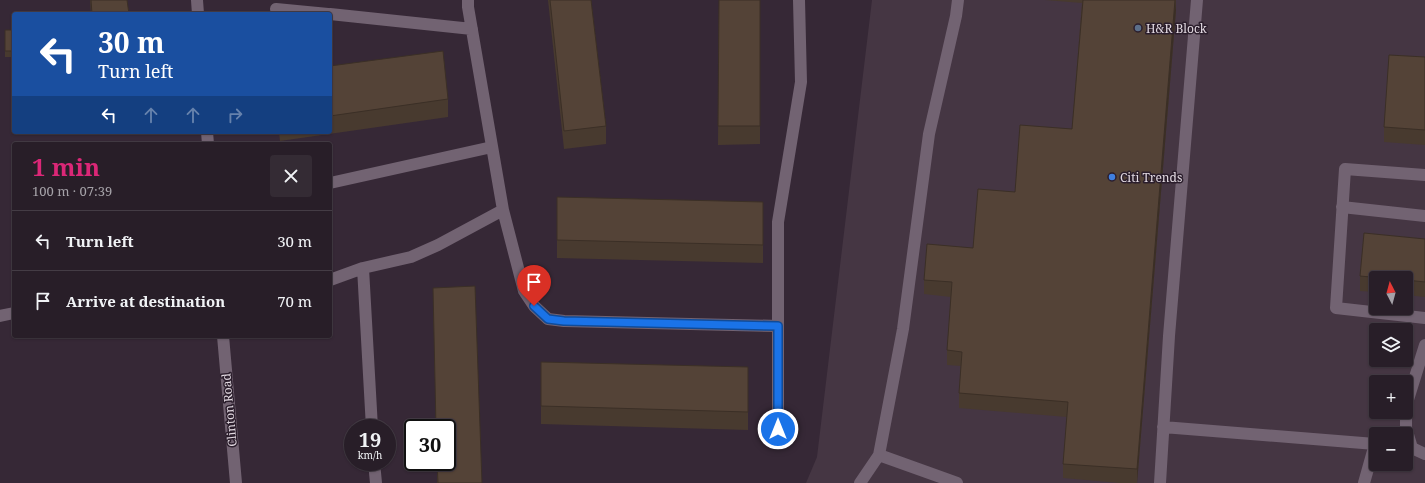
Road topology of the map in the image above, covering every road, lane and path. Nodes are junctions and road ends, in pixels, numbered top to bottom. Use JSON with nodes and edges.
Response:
{"nodes":[{"id":1,"x":197,"y":0,"type":"edge"},
{"id":2,"x":468,"y":0,"type":"edge"},
{"id":3,"x":799,"y":0,"type":"edge"},
{"id":4,"x":958,"y":0,"type":"edge"},
{"id":5,"x":1197,"y":0,"type":"edge"},
{"id":6,"x":276,"y":9,"type":"dead end"},
{"id":7,"x":198,"y":12,"type":"edge"},
{"id":8,"x":308,"y":12,"type":"edge"},
{"id":9,"x":332,"y":14,"type":"edge"},
{"id":10,"x":472,"y":29,"type":"junction"},
{"id":11,"x":492,"y":147,"type":"junction"},
{"id":12,"x":1425,"y":176,"type":"edge"},
{"id":13,"x":332,"y":184,"type":"edge"},
{"id":14,"x":1342,"y":207,"type":"junction"},
{"id":15,"x":503,"y":210,"type":"junction"},
{"id":16,"x":1425,"y":216,"type":"edge"},
{"id":17,"x":363,"y":268,"type":"junction"},
{"id":18,"x":332,"y":279,"type":"edge"},
{"id":19,"x":12,"y":313,"type":"edge"},
{"id":20,"x":0,"y":316,"type":"edge"},
{"id":21,"x":1425,"y":318,"type":"edge"},
{"id":22,"x":778,"y":326,"type":"junction"},
{"id":23,"x":223,"y":338,"type":"edge"},
{"id":24,"x":1425,"y":345,"type":"edge"},
{"id":25,"x":371,"y":419,"type":"edge"},
{"id":26,"x":1164,"y":427,"type":"junction"},
{"id":27,"x":1406,"y":427,"type":"edge"},
{"id":28,"x":778,"y":429,"type":"dead end"},
{"id":29,"x":1369,"y":444,"type":"edge"},
{"id":30,"x":1413,"y":450,"type":"edge"},
{"id":31,"x":1425,"y":454,"type":"edge"},
{"id":32,"x":879,"y":455,"type":"junction"},
{"id":33,"x":1369,"y":465,"type":"edge"},
{"id":34,"x":375,"y":471,"type":"edge"},
{"id":35,"x":236,"y":483,"type":"edge"},
{"id":36,"x":376,"y":483,"type":"edge"},
{"id":37,"x":860,"y":483,"type":"edge"},
{"id":38,"x":956,"y":483,"type":"edge"},
{"id":39,"x":1160,"y":483,"type":"edge"},
{"id":40,"x":1364,"y":483,"type":"edge"}],
"edges":[{"from":1,"to":7,"type":"street"},
{"from":2,"to":10,"type":"street"},
{"from":3,"to":22,"type":"street"},
{"from":4,"to":32,"type":"street"},
{"from":5,"to":26,"type":"street"},
{"from":6,"to":8,"type":"street"},
{"from":9,"to":10,"type":"street"},
{"from":10,"to":11,"type":"street"},
{"from":11,"to":13,"type":"street"},
{"from":11,"to":15,"type":"street"},
{"from":12,"to":14,"type":"street"},
{"from":14,"to":16,"type":"street"},
{"from":14,"to":21,"type":"street"},
{"from":15,"to":17,"type":"street"},
{"from":15,"to":22,"type":"street"},
{"from":17,"to":18,"type":"street"},
{"from":17,"to":25,"type":"street"},
{"from":19,"to":20,"type":"street"},
{"from":22,"to":28,"type":"street"},
{"from":23,"to":35,"type":"street","name":"Clinton Road"},
{"from":24,"to":27,"type":"street"},
{"from":26,"to":29,"type":"street"},
{"from":26,"to":39,"type":"street"},
{"from":30,"to":31,"type":"street"},
{"from":32,"to":37,"type":"street"},
{"from":32,"to":38,"type":"street"},
{"from":33,"to":40,"type":"street"},
{"from":34,"to":36,"type":"street"}]}
